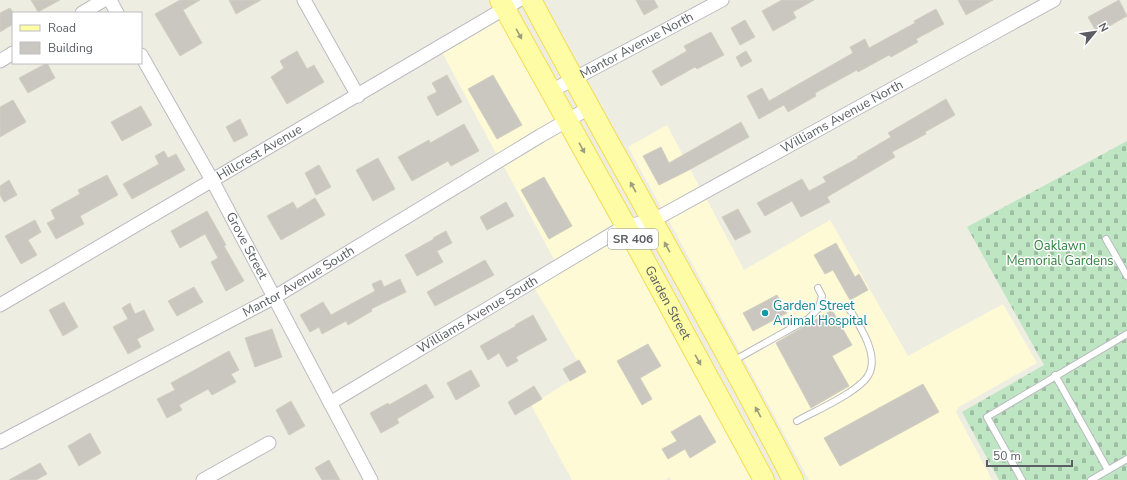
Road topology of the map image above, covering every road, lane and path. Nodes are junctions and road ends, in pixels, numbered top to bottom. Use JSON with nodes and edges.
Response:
{"nodes":[{"id":1,"x":104,"y":0,"type":"edge"},
{"id":2,"x":110,"y":0,"type":"edge"},
{"id":3,"x":304,"y":0,"type":"edge"},
{"id":4,"x":531,"y":0,"type":"edge"},
{"id":5,"x":722,"y":0,"type":"edge"},
{"id":6,"x":1054,"y":0,"type":"edge"},
{"id":7,"x":508,"y":3,"type":"edge"},
{"id":8,"x":84,"y":12,"type":"edge"},
{"id":9,"x":116,"y":12,"type":"edge"},
{"id":10,"x":12,"y":54,"type":"edge"},
{"id":11,"x":142,"y":57,"type":"edge"},
{"id":12,"x":0,"y":61,"type":"edge"},
{"id":13,"x":573,"y":79,"type":"junction"},
{"id":14,"x":551,"y":91,"type":"junction"},
{"id":15,"x":358,"y":96,"type":"junction"},
{"id":16,"x":589,"y":108,"type":"junction"},
{"id":17,"x":567,"y":120,"type":"junction"},
{"id":18,"x":212,"y":180,"type":"junction"},
{"id":19,"x":652,"y":221,"type":"junction"},
{"id":20,"x":626,"y":226,"type":"junction"},
{"id":21,"x":1106,"y":239,"type":"dead end"},
{"id":22,"x":1127,"y":276,"type":"edge"},
{"id":23,"x":818,"y":288,"type":"dead end"},
{"id":24,"x":274,"y":298,"type":"junction"},
{"id":25,"x":0,"y":305,"type":"edge"},
{"id":26,"x":850,"y":310,"type":"dead end"},
{"id":27,"x":703,"y":312,"type":"junction"},
{"id":28,"x":1127,"y":334,"type":"edge"},
{"id":29,"x":685,"y":335,"type":"junction"},
{"id":30,"x":730,"y":362,"type":"junction"},
{"id":31,"x":1055,"y":376,"type":"junction"},
{"id":32,"x":330,"y":403,"type":"junction"},
{"id":33,"x":797,"y":421,"type":"dead end"},
{"id":34,"x":0,"y":442,"type":"edge"},
{"id":35,"x":269,"y":443,"type":"dead end"},
{"id":36,"x":1127,"y":459,"type":"edge"},
{"id":37,"x":1108,"y":470,"type":"junction"},
{"id":38,"x":1094,"y":479,"type":"edge"},
{"id":39,"x":203,"y":480,"type":"edge"},
{"id":40,"x":371,"y":480,"type":"edge"},
{"id":41,"x":764,"y":480,"type":"edge"},
{"id":42,"x":793,"y":480,"type":"edge"},
{"id":43,"x":1022,"y":480,"type":"edge"}],
"edges":[{"from":1,"to":8,"type":"street"},
{"from":2,"to":9,"type":"street"},
{"from":3,"to":15,"type":"street"},
{"from":4,"to":13,"type":"main road","name":"Garden Street","number":"SR 406"},
{"from":5,"to":13,"type":"street","name":"Mantor Avenue North"},
{"from":6,"to":19,"type":"street","name":"Williams Avenue North"},
{"from":7,"to":14,"type":"main road","name":"Garden Street","number":"SR 406","one_way":true},
{"from":7,"to":15,"type":"street","name":"Hillcrest Avenue"},
{"from":10,"to":12,"type":"street"},
{"from":11,"to":18,"type":"street","name":"Grove Street"},
{"from":13,"to":14,"type":"street","name":"Mantor Avenue North"},
{"from":13,"to":16,"type":"main road","name":"Garden Street","number":"SR 406"},
{"from":14,"to":17,"type":"main road","name":"Garden Street","number":"SR 406"},
{"from":15,"to":18,"type":"street","name":"Hillcrest Avenue"},
{"from":16,"to":17,"type":"street","name":"Mantor Avenue South"},
{"from":19,"to":16,"type":"main road","name":"Garden Street","number":"SR 406","one_way":true},
{"from":17,"to":20,"type":"main road","name":"Garden Street","number":"SR 406","one_way":true},
{"from":17,"to":24,"type":"street","name":"Mantor Avenue South"},
{"from":18,"to":24,"type":"street","name":"Grove Street"},
{"from":18,"to":25,"type":"street","name":"Hillcrest Avenue"},
{"from":19,"to":20,"type":"street","name":"Williams Avenue North"},
{"from":27,"to":19,"type":"main road","name":"Garden Street","number":"SR 406","one_way":true},
{"from":20,"to":29,"type":"main road","name":"Garden Street","number":"SR 406"},
{"from":20,"to":32,"type":"street","name":"Williams Avenue South"},
{"from":21,"to":22,"type":"lane"},
{"from":23,"to":30,"type":"lane"},
{"from":24,"to":32,"type":"street","name":"Grove Street"},
{"from":24,"to":34,"type":"street","name":"Mantor Avenue South"},
{"from":26,"to":33,"type":"lane"},
{"from":27,"to":29,"type":"main road"},
{"from":27,"to":30,"type":"main road","name":"Garden Street","number":"SR 406"},
{"from":28,"to":31,"type":"lane"},
{"from":29,"to":41,"type":"main road","name":"Garden Street","number":"SR 406","one_way":true},
{"from":42,"to":30,"type":"main road","name":"Garden Street","number":"SR 406","one_way":true},
{"from":31,"to":37,"type":"lane"},
{"from":31,"to":43,"type":"lane"},
{"from":32,"to":40,"type":"street","name":"Grove Street"},
{"from":35,"to":39,"type":"street"},
{"from":36,"to":37,"type":"lane"},
{"from":37,"to":38,"type":"lane"}]}
